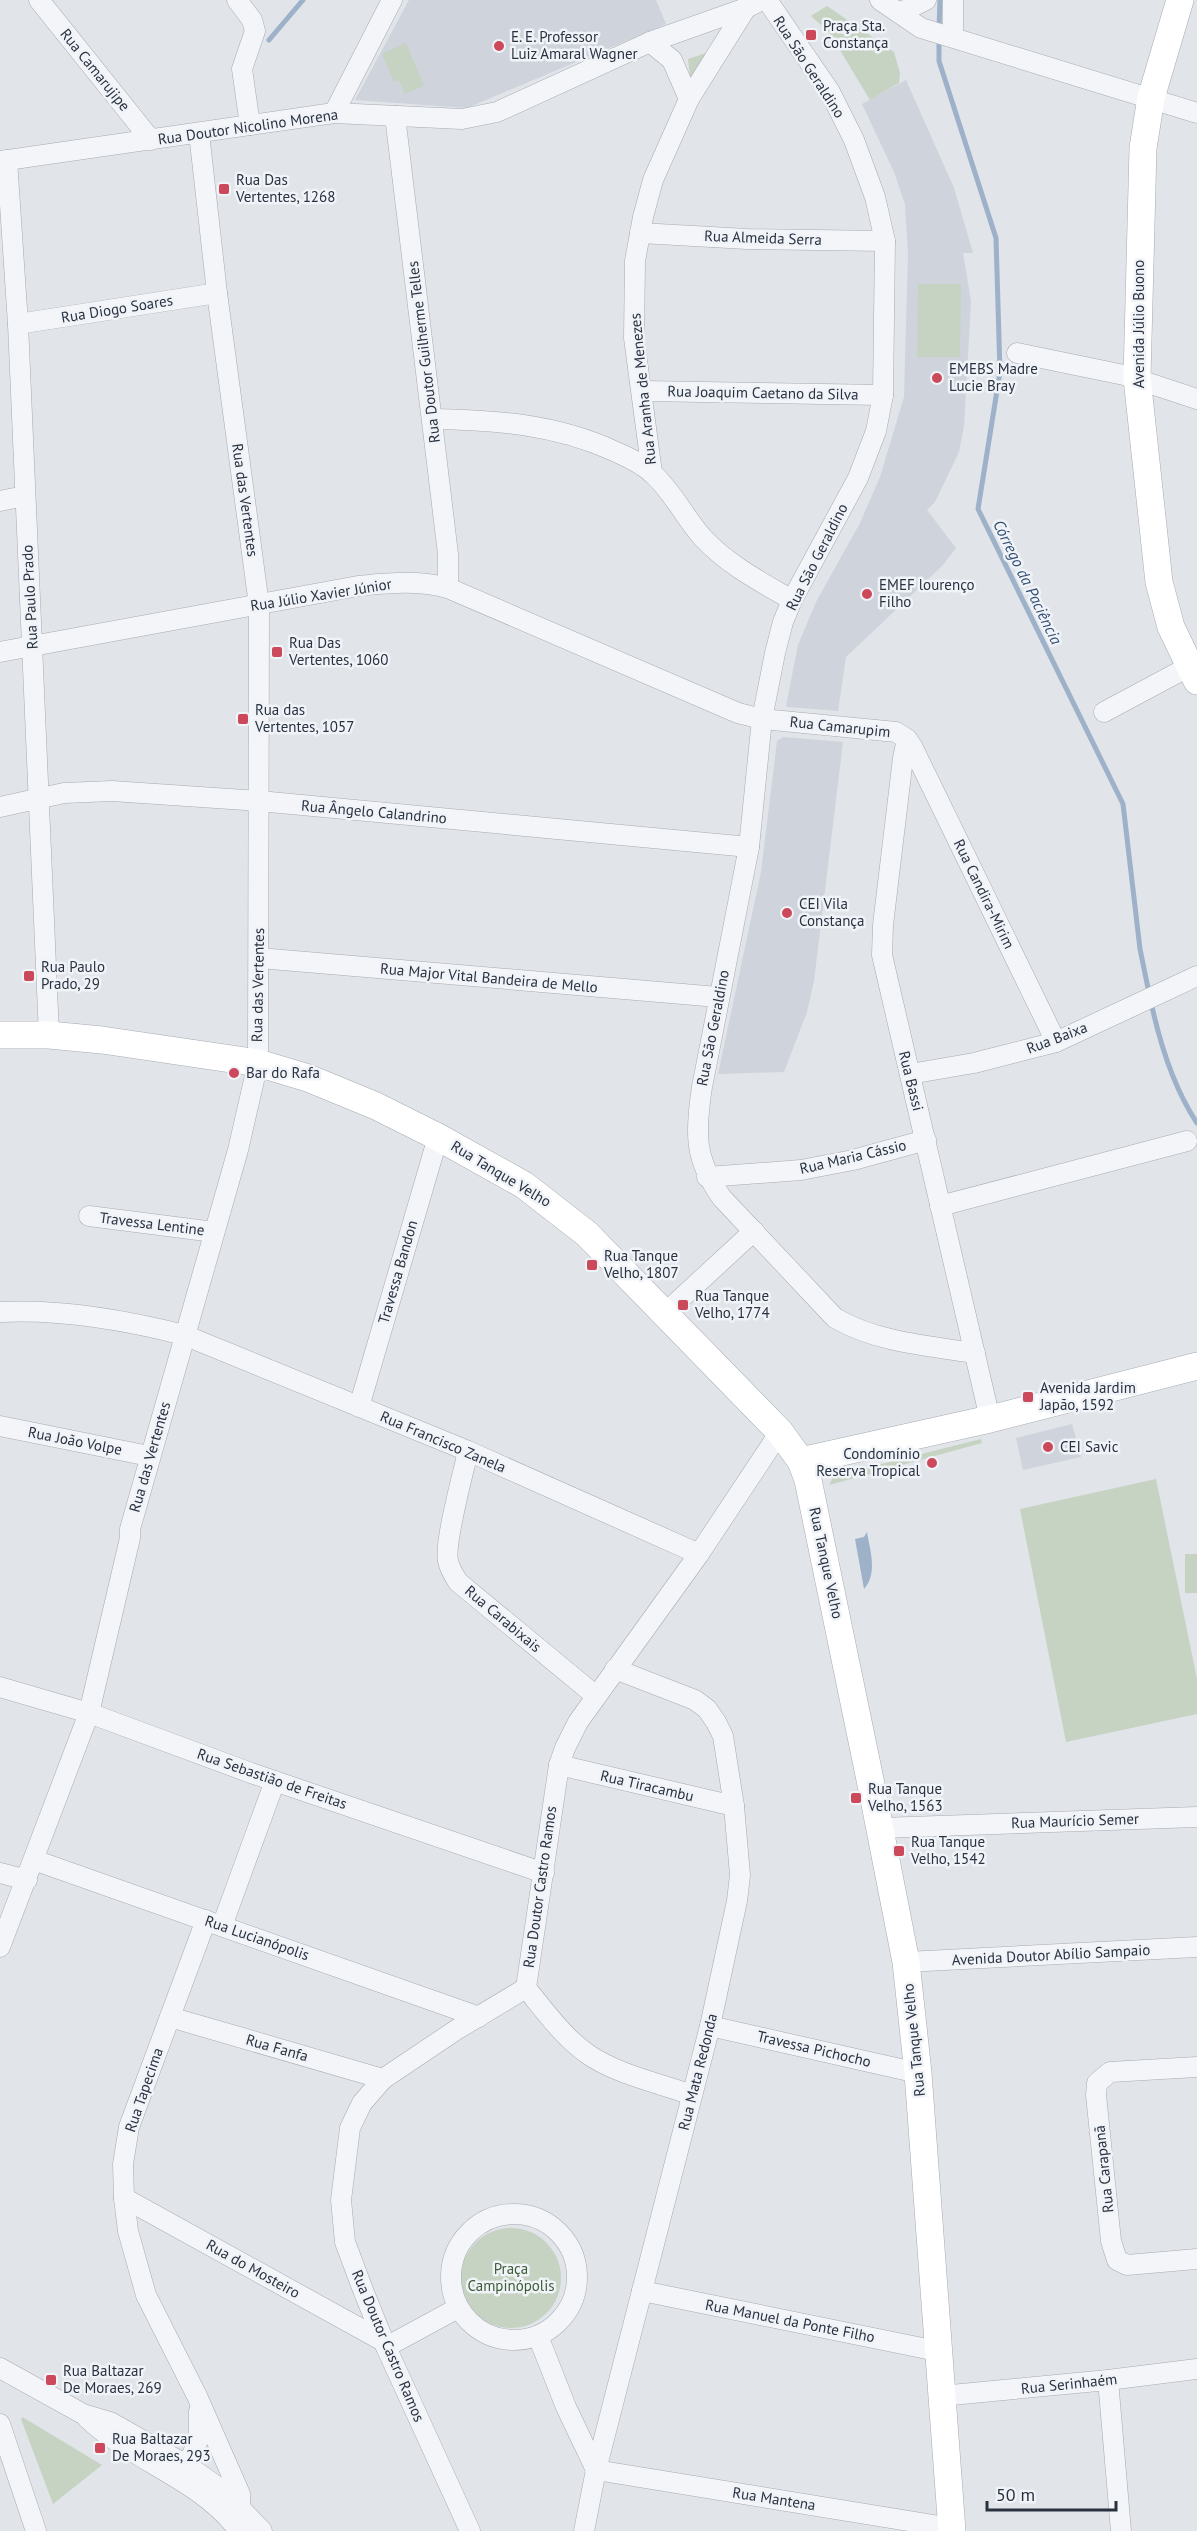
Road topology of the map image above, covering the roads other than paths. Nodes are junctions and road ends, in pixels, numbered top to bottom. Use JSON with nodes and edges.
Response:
{"nodes":[{"id":1,"x":39,"y":0,"type":"edge"},
{"id":2,"x":237,"y":0,"type":"edge"},
{"id":3,"x":392,"y":0,"type":"edge"},
{"id":4,"x":767,"y":0,"type":"edge"},
{"id":5,"x":880,"y":0,"type":"edge"},
{"id":6,"x":953,"y":0,"type":"edge"},
{"id":7,"x":1180,"y":0,"type":"edge"},
{"id":8,"x":754,"y":4,"type":"edge"},
{"id":9,"x":913,"y":10,"type":"edge"},
{"id":10,"x":950,"y":36,"type":"junction"},
{"id":11,"x":650,"y":42,"type":"junction"},
{"id":12,"x":1151,"y":98,"type":"junction"},
{"id":13,"x":689,"y":99,"type":"junction"},
{"id":14,"x":334,"y":113,"type":"junction"},
{"id":15,"x":1197,"y":113,"type":"edge"},
{"id":16,"x":395,"y":116,"type":"junction"},
{"id":17,"x":250,"y":125,"type":"junction"},
{"id":18,"x":199,"y":133,"type":"junction"},
{"id":19,"x":151,"y":140,"type":"junction"},
{"id":20,"x":4,"y":161,"type":"edge"},
{"id":21,"x":640,"y":233,"type":"junction"},
{"id":22,"x":885,"y":241,"type":"junction"},
{"id":23,"x":217,"y":293,"type":"junction"},
{"id":24,"x":18,"y":324,"type":"junction"},
{"id":25,"x":1017,"y":353,"type":"dead end"},
{"id":26,"x":1137,"y":378,"type":"junction"},
{"id":27,"x":643,"y":392,"type":"junction"},
{"id":28,"x":884,"y":395,"type":"junction"},
{"id":29,"x":1197,"y":399,"type":"edge"},
{"id":30,"x":432,"y":419,"type":"junction"},
{"id":31,"x":652,"y":473,"type":"junction"},
{"id":32,"x":25,"y":496,"type":"junction"},
{"id":33,"x":0,"y":501,"type":"edge"},
{"id":34,"x":448,"y":588,"type":"junction"},
{"id":35,"x":792,"y":600,"type":"junction"},
{"id":36,"x":259,"y":605,"type":"junction"},
{"id":37,"x":33,"y":646,"type":"junction"},
{"id":38,"x":0,"y":651,"type":"edge"},
{"id":39,"x":1194,"y":674,"type":"edge"},
{"id":40,"x":1104,"y":712,"type":"dead end"},
{"id":41,"x":762,"y":719,"type":"junction"},
{"id":42,"x":910,"y":743,"type":"junction"},
{"id":43,"x":39,"y":799,"type":"junction"},
{"id":44,"x":259,"y":801,"type":"junction"},
{"id":45,"x":0,"y":807,"type":"edge"},
{"id":46,"x":749,"y":847,"type":"junction"},
{"id":47,"x":259,"y":958,"type":"junction"},
{"id":48,"x":1197,"y":976,"type":"edge"},
{"id":49,"x":718,"y":997,"type":"junction"},
{"id":50,"x":0,"y":1035,"type":"edge"},
{"id":51,"x":49,"y":1035,"type":"junction"},
{"id":52,"x":1056,"y":1042,"type":"junction"},
{"id":53,"x":258,"y":1063,"type":"junction"},
{"id":54,"x":910,"y":1074,"type":"junction"},
{"id":55,"x":438,"y":1137,"type":"junction"},
{"id":56,"x":926,"y":1140,"type":"junction"},
{"id":57,"x":1187,"y":1142,"type":"dead end"},
{"id":58,"x":707,"y":1178,"type":"junction"},
{"id":59,"x":940,"y":1206,"type":"junction"},
{"id":60,"x":89,"y":1216,"type":"dead end"},
{"id":61,"x":754,"y":1231,"type":"junction"},
{"id":62,"x":214,"y":1232,"type":"junction"},
{"id":63,"x":0,"y":1312,"type":"edge"},
{"id":64,"x":664,"y":1314,"type":"junction"},
{"id":65,"x":184,"y":1335,"type":"junction"},
{"id":66,"x":975,"y":1353,"type":"junction"},
{"id":67,"x":1197,"y":1366,"type":"edge"},
{"id":68,"x":358,"y":1407,"type":"junction"},
{"id":69,"x":990,"y":1419,"type":"junction"},
{"id":70,"x":0,"y":1426,"type":"edge"},
{"id":71,"x":780,"y":1432,"type":"junction"},
{"id":72,"x":468,"y":1451,"type":"junction"},
{"id":73,"x":149,"y":1456,"type":"junction"},
{"id":74,"x":801,"y":1461,"type":"junction"},
{"id":75,"x":699,"y":1554,"type":"junction"},
{"id":76,"x":615,"y":1669,"type":"junction"},
{"id":77,"x":0,"y":1687,"type":"edge"},
{"id":78,"x":596,"y":1696,"type":"junction"},
{"id":79,"x":89,"y":1713,"type":"junction"},
{"id":80,"x":559,"y":1765,"type":"junction"},
{"id":81,"x":275,"y":1781,"type":"junction"},
{"id":82,"x":734,"y":1806,"type":"junction"},
{"id":83,"x":1197,"y":1817,"type":"edge"},
{"id":84,"x":880,"y":1828,"type":"junction"},
{"id":85,"x":34,"y":1860,"type":"junction"},
{"id":86,"x":0,"y":1873,"type":"edge"},
{"id":87,"x":544,"y":1873,"type":"junction"},
{"id":88,"x":27,"y":1880,"type":"junction"},
{"id":89,"x":214,"y":1923,"type":"junction"},
{"id":90,"x":0,"y":1947,"type":"edge"},
{"id":91,"x":1197,"y":1947,"type":"edge"},
{"id":92,"x":906,"y":1962,"type":"junction"},
{"id":93,"x":525,"y":1988,"type":"junction"},
{"id":94,"x":170,"y":2017,"type":"junction"},
{"id":95,"x":478,"y":2017,"type":"junction"},
{"id":96,"x":711,"y":2026,"type":"junction"},
{"id":97,"x":1197,"y":2067,"type":"edge"},
{"id":98,"x":918,"y":2073,"type":"junction"},
{"id":99,"x":383,"y":2079,"type":"junction"},
{"id":100,"x":692,"y":2095,"type":"junction"},
{"id":101,"x":124,"y":2198,"type":"junction"},
{"id":102,"x":1197,"y":2259,"type":"edge"},
{"id":103,"x":642,"y":2291,"type":"junction"},
{"id":104,"x":458,"y":2308,"type":"junction"},
{"id":105,"x":538,"y":2336,"type":"junction"},
{"id":106,"x":384,"y":2344,"type":"junction"},
{"id":107,"x":938,"y":2351,"type":"junction"},
{"id":108,"x":0,"y":2368,"type":"edge"},
{"id":109,"x":1197,"y":2369,"type":"edge"},
{"id":110,"x":1108,"y":2380,"type":"junction"},
{"id":111,"x":197,"y":2396,"type":"junction"},
{"id":112,"x":941,"y":2396,"type":"junction"},
{"id":113,"x":0,"y":2424,"type":"edge"},
{"id":114,"x":596,"y":2470,"type":"junction"},
{"id":115,"x":185,"y":2474,"type":"junction"},
{"id":116,"x":237,"y":2518,"type":"edge"},
{"id":117,"x":952,"y":2529,"type":"edge"},
{"id":118,"x":36,"y":2531,"type":"edge"},
{"id":119,"x":262,"y":2531,"type":"edge"},
{"id":120,"x":472,"y":2531,"type":"edge"},
{"id":121,"x":584,"y":2531,"type":"edge"},
{"id":122,"x":1121,"y":2531,"type":"edge"}],
"edges":[{"from":1,"to":19,"type":"street","name":"Rua Camarujipe"},
{"from":2,"to":17,"type":"street"},
{"from":3,"to":14,"type":"street"},
{"from":4,"to":22,"type":"street","name":"Rua São Geraldino"},
{"from":5,"to":9,"type":"street"},
{"from":6,"to":10,"type":"street"},
{"from":7,"to":12,"type":"street","name":"Avenida Júlio Buono"},
{"from":8,"to":11,"type":"street","name":"Rua Doutor Nicolino Morena"},
{"from":8,"to":13,"type":"street","name":"Rua Aranha de Menezes"},
{"from":9,"to":10,"type":"street"},
{"from":10,"to":12,"type":"street"},
{"from":11,"to":13,"type":"street"},
{"from":11,"to":16,"type":"street","name":"Rua Doutor Nicolino Morena"},
{"from":12,"to":15,"type":"street"},
{"from":12,"to":26,"type":"street","name":"Avenida Júlio Buono"},
{"from":13,"to":21,"type":"street","name":"Rua Aranha de Menezes"},
{"from":14,"to":16,"type":"street","name":"Rua Doutor Nicolino Morena"},
{"from":14,"to":17,"type":"street","name":"Rua Doutor Nicolino Morena"},
{"from":16,"to":30,"type":"street","name":"Rua Doutor Guilherme Telles"},
{"from":17,"to":18,"type":"street","name":"Rua Doutor Nicolino Morena"},
{"from":18,"to":19,"type":"street","name":"Rua Doutor Nicolino Morena"},
{"from":18,"to":23,"type":"street","name":"Rua das Vertentes"},
{"from":19,"to":20,"type":"street","name":"Rua Doutor Nicolino Morena"},
{"from":20,"to":24,"type":"street","name":"Rua Paulo Prado"},
{"from":21,"to":22,"type":"street","name":"Rua Almeida Serra"},
{"from":21,"to":27,"type":"street","name":"Rua Aranha de Menezes"},
{"from":22,"to":28,"type":"street","name":"Rua São Geraldino"},
{"from":23,"to":24,"type":"street","name":"Rua Diogo Soares"},
{"from":23,"to":36,"type":"street","name":"Rua das Vertentes"},
{"from":24,"to":32,"type":"street","name":"Rua Paulo Prado"},
{"from":25,"to":26,"type":"street"},
{"from":26,"to":29,"type":"street"},
{"from":26,"to":39,"type":"street","name":"Avenida Júlio Buono"},
{"from":27,"to":28,"type":"street","name":"Rua Joaquim Caetano da Silva"},
{"from":27,"to":31,"type":"street","name":"Rua Aranha de Menezes"},
{"from":28,"to":35,"type":"street","name":"Rua São Geraldino"},
{"from":30,"to":31,"type":"street"},
{"from":30,"to":34,"type":"street","name":"Rua Doutor Guilherme Telles"},
{"from":31,"to":35,"type":"street"},
{"from":32,"to":33,"type":"street"},
{"from":32,"to":37,"type":"street","name":"Rua Paulo Prado"},
{"from":34,"to":36,"type":"street","name":"Rua Júlio Xavier Júnior"},
{"from":34,"to":41,"type":"street","name":"Rua Júlio Xavier Júnior"},
{"from":35,"to":41,"type":"street","name":"Rua São Geraldino"},
{"from":36,"to":37,"type":"street","name":"Rua Júlio Xavier Júnior"},
{"from":36,"to":44,"type":"street","name":"Rua das Vertentes"},
{"from":37,"to":38,"type":"street","name":"Rua Júlio Xavier Júnior"},
{"from":37,"to":43,"type":"street","name":"Rua Paulo Prado"},
{"from":39,"to":40,"type":"street"},
{"from":41,"to":42,"type":"street","name":"Rua Camarupim"},
{"from":41,"to":46,"type":"street","name":"Rua São Geraldino"},
{"from":42,"to":52,"type":"street","name":"Rua Candira-Mirim"},
{"from":42,"to":54,"type":"street","name":"Rua Bassi"},
{"from":43,"to":44,"type":"street","name":"Rua Ângelo Calandrino"},
{"from":43,"to":45,"type":"street","name":"Rua Ângelo Calandrino"},
{"from":43,"to":51,"type":"street","name":"Rua Paulo Prado"},
{"from":44,"to":46,"type":"street","name":"Rua Ângelo Calandrino"},
{"from":44,"to":47,"type":"street","name":"Rua das Vertentes"},
{"from":46,"to":49,"type":"street","name":"Rua São Geraldino"},
{"from":47,"to":49,"type":"street","name":"Rua Major Vital Bandeira de Mello"},
{"from":47,"to":53,"type":"street","name":"Rua das Vertentes"},
{"from":48,"to":52,"type":"street","name":"Rua Baixa"},
{"from":49,"to":58,"type":"street","name":"Rua São Geraldino"},
{"from":50,"to":51,"type":"street","name":"Rua Tanque Velho"},
{"from":51,"to":53,"type":"street","name":"Rua Tanque Velho"},
{"from":52,"to":54,"type":"street","name":"Rua Baixa"},
{"from":53,"to":55,"type":"street","name":"Rua Tanque Velho"},
{"from":53,"to":62,"type":"street","name":"Rua das Vertentes"},
{"from":54,"to":56,"type":"street","name":"Rua Bassi"},
{"from":55,"to":64,"type":"street","name":"Rua Tanque Velho"},
{"from":55,"to":68,"type":"street","name":"Travessa Bandon"},
{"from":56,"to":58,"type":"street","name":"Rua Maria Cássio"},
{"from":56,"to":59,"type":"street","name":"Rua Bassi"},
{"from":57,"to":59,"type":"street"},
{"from":58,"to":61,"type":"street","name":"Rua São Geraldino"},
{"from":59,"to":66,"type":"street","name":"Rua Bassi"},
{"from":60,"to":62,"type":"street","name":"Travessa Lentine"},
{"from":61,"to":64,"type":"street"},
{"from":61,"to":66,"type":"street","name":"Rua São Geraldino"},
{"from":62,"to":65,"type":"street","name":"Rua das Vertentes"},
{"from":63,"to":65,"type":"street","name":"Rua Francisco Zanela"},
{"from":64,"to":71,"type":"street","name":"Rua Tanque Velho"},
{"from":65,"to":68,"type":"street","name":"Rua Francisco Zanela"},
{"from":65,"to":73,"type":"street","name":"Rua das Vertentes"},
{"from":66,"to":69,"type":"street","name":"Rua Bassi"},
{"from":67,"to":69,"type":"street"},
{"from":68,"to":72,"type":"street","name":"Rua Francisco Zanela"},
{"from":69,"to":74,"type":"street"},
{"from":70,"to":73,"type":"street","name":"Rua João Volpe"},
{"from":71,"to":74,"type":"street","name":"Rua Tanque Velho"},
{"from":71,"to":75,"type":"street","name":"Rua Doutor Castro Ramos"},
{"from":72,"to":75,"type":"street","name":"Rua Francisco Zanela"},
{"from":72,"to":78,"type":"street","name":"Rua Carabixais"},
{"from":73,"to":79,"type":"street","name":"Rua das Vertentes"},
{"from":74,"to":84,"type":"street","name":"Rua Tanque Velho"},
{"from":75,"to":76,"type":"street","name":"Rua Doutor Castro Ramos"},
{"from":76,"to":78,"type":"street","name":"Rua Doutor Castro Ramos"},
{"from":76,"to":82,"type":"street","name":"Rua Mata Redonda"},
{"from":77,"to":79,"type":"street","name":"Rua Sebastião de Freitas"},
{"from":78,"to":80,"type":"street","name":"Rua Doutor Castro Ramos"},
{"from":79,"to":81,"type":"street","name":"Rua Sebastião de Freitas"},
{"from":79,"to":85,"type":"street","name":"Rua das Vertentes"},
{"from":80,"to":82,"type":"street","name":"Rua Tiracambu"},
{"from":80,"to":87,"type":"street","name":"Rua Doutor Castro Ramos"},
{"from":81,"to":87,"type":"street","name":"Rua Sebastião de Freitas"},
{"from":81,"to":89,"type":"street","name":"Rua Tapecima"},
{"from":82,"to":96,"type":"street","name":"Rua Mata Redonda"},
{"from":83,"to":84,"type":"street","name":"Rua Maurício Semer"},
{"from":84,"to":92,"type":"street","name":"Rua Tanque Velho"},
{"from":85,"to":88,"type":"street","name":"Rua das Vertentes"},
{"from":85,"to":89,"type":"street","name":"Rua Lucianópolis"},
{"from":86,"to":88,"type":"street"},
{"from":87,"to":93,"type":"street","name":"Rua Doutor Castro Ramos"},
{"from":88,"to":90,"type":"street","name":"Rua das Vertentes"},
{"from":89,"to":94,"type":"street","name":"Rua Tapecima"},
{"from":89,"to":95,"type":"street","name":"Rua Lucianópolis"},
{"from":91,"to":92,"type":"street","name":"Avenida Doutor Abílio Sampaio"},
{"from":92,"to":98,"type":"street","name":"Rua Tanque Velho"},
{"from":93,"to":95,"type":"street","name":"Rua Doutor Castro Ramos"},
{"from":93,"to":100,"type":"street"},
{"from":94,"to":99,"type":"street","name":"Rua Fanfa"},
{"from":94,"to":101,"type":"street","name":"Rua Tapecima"},
{"from":95,"to":99,"type":"street","name":"Rua Doutor Castro Ramos"},
{"from":96,"to":98,"type":"street","name":"Travessa Pichocho"},
{"from":96,"to":100,"type":"street","name":"Rua Mata Redonda"},
{"from":97,"to":102,"type":"street","name":"Rua Carapanã"},
{"from":98,"to":107,"type":"street","name":"Rua Tanque Velho"},
{"from":99,"to":106,"type":"street","name":"Rua Doutor Castro Ramos"},
{"from":100,"to":103,"type":"street","name":"Rua Mata Redonda"},
{"from":101,"to":106,"type":"street","name":"Rua do Mosteiro"},
{"from":101,"to":111,"type":"street","name":"Rua Tapecima"},
{"from":103,"to":107,"type":"street","name":"Rua Manuel da Ponte Filho"},
{"from":103,"to":114,"type":"street","name":"Rua Mata Redonda"},
{"from":104,"to":105,"type":"street"},
{"from":104,"to":105,"type":"street"},
{"from":104,"to":106,"type":"street"},
{"from":105,"to":114,"type":"street"},
{"from":106,"to":120,"type":"street","name":"Rua Doutor Castro Ramos"},
{"from":107,"to":112,"type":"street","name":"Rua Tanque Velho"},
{"from":108,"to":115,"type":"street"},
{"from":109,"to":110,"type":"street","name":"Rua Serinhaém"},
{"from":110,"to":112,"type":"street","name":"Rua Serinhaém"},
{"from":110,"to":122,"type":"street"},
{"from":111,"to":115,"type":"street","name":"Rua Tapecima"},
{"from":111,"to":116,"type":"street","name":"Rua Tapecima"},
{"from":112,"to":117,"type":"street","name":"Rua Tanque Velho"},
{"from":113,"to":118,"type":"street"},
{"from":114,"to":117,"type":"street","name":"Rua Mantena"},
{"from":114,"to":121,"type":"street","name":"Rua Mata Redonda"},
{"from":115,"to":116,"type":"street"},
{"from":116,"to":119,"type":"street"}]}
